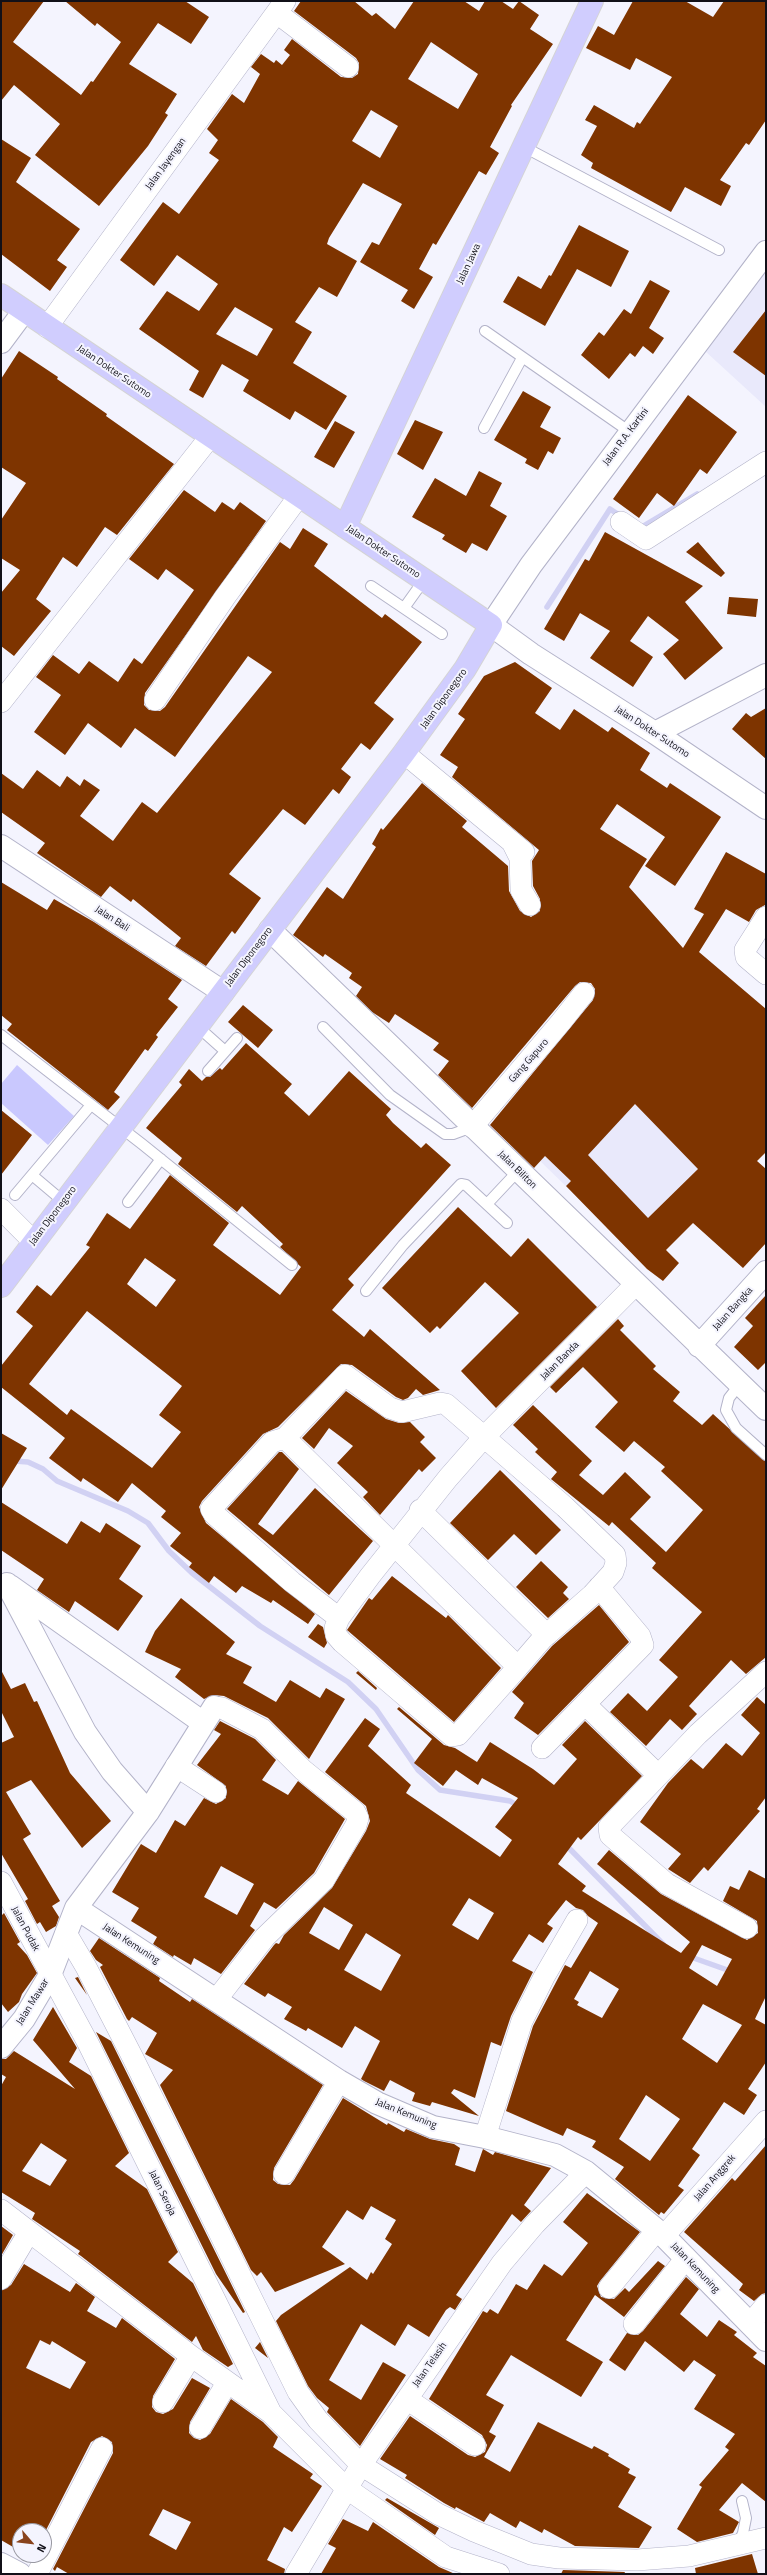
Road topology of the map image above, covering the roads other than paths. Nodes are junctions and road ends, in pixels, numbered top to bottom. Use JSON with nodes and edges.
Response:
{"nodes":[{"id":1,"x":592,"y":1,"type":"edge"},
{"id":2,"x":281,"y":7,"type":"edge"},
{"id":3,"x":348,"y":68,"type":"dead end"},
{"id":4,"x":524,"y":147,"type":"junction"},
{"id":5,"x":719,"y":250,"type":"dead end"},
{"id":6,"x":766,"y":252,"type":"edge"},
{"id":7,"x":1,"y":295,"type":"edge"},
{"id":8,"x":24,"y":311,"type":"junction"},
{"id":9,"x":47,"y":327,"type":"junction"},
{"id":10,"x":485,"y":331,"type":"dead end"},
{"id":11,"x":1,"y":342,"type":"edge"},
{"id":12,"x":522,"y":358,"type":"junction"},
{"id":13,"x":484,"y":428,"type":"dead end"},
{"id":14,"x":630,"y":432,"type":"junction"},
{"id":15,"x":210,"y":437,"type":"junction"},
{"id":16,"x":766,"y":462,"type":"edge"},
{"id":17,"x":299,"y":496,"type":"junction"},
{"id":18,"x":621,"y":522,"type":"dead end"},
{"id":19,"x":345,"y":527,"type":"junction"},
{"id":20,"x":424,"y":580,"type":"junction"},
{"id":21,"x":371,"y":586,"type":"dead end"},
{"id":22,"x":404,"y":608,"type":"junction"},
{"id":23,"x":491,"y":625,"type":"junction"},
{"id":24,"x":442,"y":634,"type":"dead end"},
{"id":25,"x":766,"y":675,"type":"edge"},
{"id":26,"x":155,"y":700,"type":"dead end"},
{"id":27,"x":1,"y":702,"type":"edge"},
{"id":28,"x":655,"y":733,"type":"junction"},
{"id":29,"x":404,"y":753,"type":"junction"},
{"id":30,"x":766,"y":808,"type":"edge"},
{"id":31,"x":1,"y":846,"type":"edge"},
{"id":32,"x":530,"y":905,"type":"dead end"},
{"id":33,"x":766,"y":917,"type":"edge"},
{"id":34,"x":270,"y":930,"type":"junction"},
{"id":35,"x":766,"y":974,"type":"edge"},
{"id":36,"x":223,"y":992,"type":"junction"},
{"id":37,"x":584,"y":993,"type":"dead end"},
{"id":38,"x":197,"y":1026,"type":"junction"},
{"id":39,"x":323,"y":1027,"type":"dead end"},
{"id":40,"x":1,"y":1034,"type":"edge"},
{"id":41,"x":237,"y":1038,"type":"dead end"},
{"id":42,"x":225,"y":1051,"type":"junction"},
{"id":43,"x":208,"y":1071,"type":"dead end"},
{"id":44,"x":91,"y":1105,"type":"junction"},
{"id":45,"x":472,"y":1127,"type":"junction"},
{"id":46,"x":120,"y":1128,"type":"junction"},
{"id":47,"x":161,"y":1159,"type":"junction"},
{"id":48,"x":518,"y":1171,"type":"junction"},
{"id":49,"x":32,"y":1175,"type":"junction"},
{"id":50,"x":8,"y":1202,"type":"edge"},
{"id":51,"x":64,"y":1202,"type":"junction"},
{"id":52,"x":128,"y":1202,"type":"dead end"},
{"id":53,"x":488,"y":1204,"type":"junction"},
{"id":54,"x":507,"y":1223,"type":"dead end"},
{"id":55,"x":34,"y":1242,"type":"junction"},
{"id":56,"x":292,"y":1265,"type":"dead end"},
{"id":57,"x":766,"y":1272,"type":"edge"},
{"id":58,"x":635,"y":1285,"type":"junction"},
{"id":59,"x":1,"y":1286,"type":"edge"},
{"id":60,"x":366,"y":1291,"type":"dead end"},
{"id":61,"x":699,"y":1346,"type":"junction"},
{"id":62,"x":740,"y":1384,"type":"junction"},
{"id":63,"x":766,"y":1409,"type":"edge"},
{"id":64,"x":484,"y":1437,"type":"junction"},
{"id":65,"x":285,"y":1438,"type":"junction"},
{"id":66,"x":766,"y":1455,"type":"edge"},
{"id":67,"x":420,"y":1510,"type":"junction"},
{"id":68,"x":394,"y":1545,"type":"junction"},
{"id":69,"x":4,"y":1582,"type":"edge"},
{"id":70,"x":599,"y":1587,"type":"junction"},
{"id":71,"x":339,"y":1618,"type":"junction"},
{"id":72,"x":547,"y":1635,"type":"junction"},
{"id":73,"x":518,"y":1667,"type":"junction"},
{"id":74,"x":766,"y":1672,"type":"edge"},
{"id":75,"x":586,"y":1705,"type":"junction"},
{"id":76,"x":208,"y":1715,"type":"junction"},
{"id":77,"x":542,"y":1748,"type":"dead end"},
{"id":78,"x":176,"y":1766,"type":"junction"},
{"id":79,"x":657,"y":1774,"type":"junction"},
{"id":80,"x":216,"y":1792,"type":"dead end"},
{"id":81,"x":148,"y":1812,"type":"junction"},
{"id":82,"x":1,"y":1882,"type":"edge"},
{"id":83,"x":76,"y":1908,"type":"junction"},
{"id":84,"x":577,"y":1920,"type":"dead end"},
{"id":85,"x":748,"y":1928,"type":"dead end"},
{"id":86,"x":66,"y":1933,"type":"junction"},
{"id":87,"x":50,"y":1975,"type":"junction"},
{"id":88,"x":216,"y":2000,"type":"junction"},
{"id":89,"x":1,"y":2048,"type":"edge"},
{"id":90,"x":339,"y":2081,"type":"junction"},
{"id":91,"x":766,"y":2121,"type":"edge"},
{"id":92,"x":485,"y":2137,"type":"junction"},
{"id":93,"x":586,"y":2172,"type":"junction"},
{"id":94,"x":284,"y":2174,"type":"dead end"},
{"id":95,"x":1,"y":2210,"type":"edge"},
{"id":96,"x":30,"y":2232,"type":"junction"},
{"id":97,"x":661,"y":2233,"type":"junction"},
{"id":98,"x":686,"y":2258,"type":"junction"},
{"id":99,"x":1,"y":2279,"type":"edge"},
{"id":100,"x":609,"y":2288,"type":"dead end"},
{"id":101,"x":766,"y":2305,"type":"edge"},
{"id":102,"x":634,"y":2324,"type":"dead end"},
{"id":103,"x":750,"y":2324,"type":"junction"},
{"id":104,"x":766,"y":2340,"type":"edge"},
{"id":105,"x":191,"y":2356,"type":"junction"},
{"id":106,"x":227,"y":2383,"type":"junction"},
{"id":107,"x":406,"y":2399,"type":"junction"},
{"id":108,"x":163,"y":2402,"type":"dead end"},
{"id":109,"x":271,"y":2412,"type":"junction"},
{"id":110,"x":200,"y":2428,"type":"dead end"},
{"id":111,"x":475,"y":2445,"type":"dead end"},
{"id":112,"x":102,"y":2448,"type":"dead end"},
{"id":113,"x":361,"y":2465,"type":"junction"},
{"id":114,"x":346,"y":2488,"type":"junction"},
{"id":115,"x":742,"y":2501,"type":"dead end"},
{"id":116,"x":766,"y":2538,"type":"edge"},
{"id":117,"x":737,"y":2546,"type":"junction"},
{"id":118,"x":1,"y":2564,"type":"edge"},
{"id":119,"x":20,"y":2574,"type":"edge"},
{"id":120,"x":37,"y":2574,"type":"edge"},
{"id":121,"x":296,"y":2574,"type":"edge"},
{"id":122,"x":499,"y":2574,"type":"edge"}],
"edges":[{"from":1,"to":4,"type":"main road","name":"Jalan Jawa"},
{"from":2,"to":3,"type":"street"},
{"from":2,"to":9,"type":"street","name":"Jalan Jayengan"},
{"from":4,"to":5,"type":"lane"},
{"from":4,"to":19,"type":"main road","name":"Jalan Jawa"},
{"from":6,"to":14,"type":"main road","name":"Jalan R.A. Kartini"},
{"from":7,"to":8,"type":"main road","name":"Jalan Dokter Sutomo"},
{"from":8,"to":9,"type":"main road","name":"Jalan Dokter Sutomo"},
{"from":8,"to":11,"type":"main road"},
{"from":9,"to":15,"type":"main road","name":"Jalan Dokter Sutomo"},
{"from":10,"to":12,"type":"lane"},
{"from":12,"to":13,"type":"lane"},
{"from":12,"to":14,"type":"lane"},
{"from":14,"to":23,"type":"main road","name":"Jalan R.A. Kartini"},
{"from":15,"to":17,"type":"main road","name":"Jalan Dokter Sutomo"},
{"from":15,"to":27,"type":"street"},
{"from":16,"to":18,"type":"street"},
{"from":17,"to":19,"type":"main road","name":"Jalan Dokter Sutomo"},
{"from":17,"to":26,"type":"street"},
{"from":19,"to":20,"type":"main road","name":"Jalan Dokter Sutomo"},
{"from":20,"to":22,"type":"lane"},
{"from":20,"to":23,"type":"main road","name":"Jalan Dokter Sutomo"},
{"from":21,"to":22,"type":"lane"},
{"from":22,"to":24,"type":"lane"},
{"from":23,"to":28,"type":"main road","name":"Jalan Dokter Sutomo"},
{"from":23,"to":29,"type":"main road","name":"Jalan Diponegoro"},
{"from":25,"to":28,"type":"main road"},
{"from":28,"to":30,"type":"main road","name":"Jalan Dokter Sutomo"},
{"from":29,"to":32,"type":"street"},
{"from":29,"to":34,"type":"main road","name":"Jalan Diponegoro"},
{"from":31,"to":36,"type":"main road","name":"Jalan Bali"},
{"from":33,"to":35,"type":"street"},
{"from":34,"to":36,"type":"main road","name":"Jalan Diponegoro"},
{"from":34,"to":45,"type":"main road","name":"Jalan Biliton"},
{"from":36,"to":38,"type":"main road","name":"Jalan Diponegoro"},
{"from":37,"to":45,"type":"street","name":"Gang Gapuro"},
{"from":38,"to":42,"type":"lane"},
{"from":38,"to":46,"type":"main road","name":"Jalan Diponegoro"},
{"from":39,"to":45,"type":"lane"},
{"from":40,"to":44,"type":"lane"},
{"from":41,"to":42,"type":"lane"},
{"from":42,"to":43,"type":"lane"},
{"from":44,"to":46,"type":"lane"},
{"from":44,"to":49,"type":"lane"},
{"from":45,"to":48,"type":"main road","name":"Jalan Biliton"},
{"from":46,"to":47,"type":"lane"},
{"from":46,"to":51,"type":"main road","name":"Jalan Diponegoro"},
{"from":47,"to":52,"type":"lane"},
{"from":47,"to":56,"type":"lane"},
{"from":48,"to":53,"type":"lane"},
{"from":48,"to":58,"type":"main road","name":"Jalan Biliton"},
{"from":49,"to":50,"type":"lane"},
{"from":49,"to":51,"type":"lane"},
{"from":50,"to":55,"type":"street"},
{"from":51,"to":55,"type":"main road","name":"Jalan Diponegoro"},
{"from":53,"to":54,"type":"lane"},
{"from":53,"to":60,"type":"lane"},
{"from":55,"to":59,"type":"main road","name":"Jalan Diponegoro"},
{"from":57,"to":61,"type":"main road","name":"Jalan Bangka"},
{"from":58,"to":61,"type":"main road","name":"Jalan Biliton"},
{"from":58,"to":64,"type":"street","name":"Jalan Banda"},
{"from":61,"to":62,"type":"main road","name":"Jalan Biliton"},
{"from":62,"to":63,"type":"main road","name":"Jalan Biliton"},
{"from":62,"to":66,"type":"lane"},
{"from":64,"to":65,"type":"street"},
{"from":64,"to":67,"type":"street","name":"Jalan Banda"},
{"from":64,"to":70,"type":"street"},
{"from":65,"to":68,"type":"street"},
{"from":65,"to":71,"type":"street"},
{"from":67,"to":68,"type":"street","name":"Jalan Banda"},
{"from":67,"to":72,"type":"street"},
{"from":68,"to":71,"type":"street","name":"Jalan Banda"},
{"from":68,"to":73,"type":"street"},
{"from":69,"to":76,"type":"main road"},
{"from":69,"to":81,"type":"main road"},
{"from":70,"to":72,"type":"street"},
{"from":70,"to":75,"type":"street"},
{"from":71,"to":73,"type":"street"},
{"from":72,"to":73,"type":"street"},
{"from":74,"to":79,"type":"street"},
{"from":75,"to":77,"type":"street"},
{"from":75,"to":79,"type":"street"},
{"from":76,"to":78,"type":"main road","name":"Jalan Mawar"},
{"from":76,"to":88,"type":"street"},
{"from":78,"to":80,"type":"street"},
{"from":78,"to":81,"type":"main road","name":"Jalan Mawar"},
{"from":79,"to":85,"type":"street"},
{"from":81,"to":83,"type":"main road","name":"Jalan Mawar"},
{"from":82,"to":87,"type":"street","name":"Jalan Pudak"},
{"from":83,"to":86,"type":"main road","name":"Jalan Mawar"},
{"from":83,"to":88,"type":"main road","name":"Jalan Kemuning"},
{"from":84,"to":92,"type":"street"},
{"from":86,"to":87,"type":"main road","name":"Jalan Mawar"},
{"from":86,"to":113,"type":"street"},
{"from":87,"to":89,"type":"main road","name":"Jalan Mawar"},
{"from":87,"to":109,"type":"street","name":"Jalan Seroja"},
{"from":88,"to":90,"type":"main road","name":"Jalan Kemuning"},
{"from":90,"to":92,"type":"main road","name":"Jalan Kemuning"},
{"from":90,"to":94,"type":"street"},
{"from":91,"to":97,"type":"street","name":"Jalan Anggrek"},
{"from":92,"to":93,"type":"main road","name":"Jalan Kemuning"},
{"from":93,"to":97,"type":"main road","name":"Jalan Kemuning"},
{"from":93,"to":107,"type":"street","name":"Jalan Telasih"},
{"from":95,"to":96,"type":"street"},
{"from":96,"to":99,"type":"street"},
{"from":96,"to":105,"type":"street"},
{"from":97,"to":98,"type":"main road","name":"Jalan Kemuning"},
{"from":97,"to":100,"type":"street","name":"Jalan Anggrek"},
{"from":98,"to":102,"type":"street"},
{"from":98,"to":103,"type":"main road","name":"Jalan Kemuning"},
{"from":101,"to":103,"type":"street"},
{"from":103,"to":104,"type":"main road","name":"Jalan Kemuning"},
{"from":105,"to":106,"type":"street"},
{"from":105,"to":108,"type":"street"},
{"from":106,"to":109,"type":"street"},
{"from":106,"to":110,"type":"street"},
{"from":107,"to":111,"type":"street"},
{"from":107,"to":113,"type":"street","name":"Jalan Telasih"},
{"from":109,"to":114,"type":"street"},
{"from":112,"to":120,"type":"street"},
{"from":113,"to":114,"type":"street","name":"Jalan Telasih"},
{"from":113,"to":117,"type":"street"},
{"from":114,"to":121,"type":"street","name":"Jalan Telasih"},
{"from":114,"to":122,"type":"street"},
{"from":115,"to":117,"type":"lane"},
{"from":116,"to":117,"type":"street"},
{"from":118,"to":119,"type":"main road"}]}
